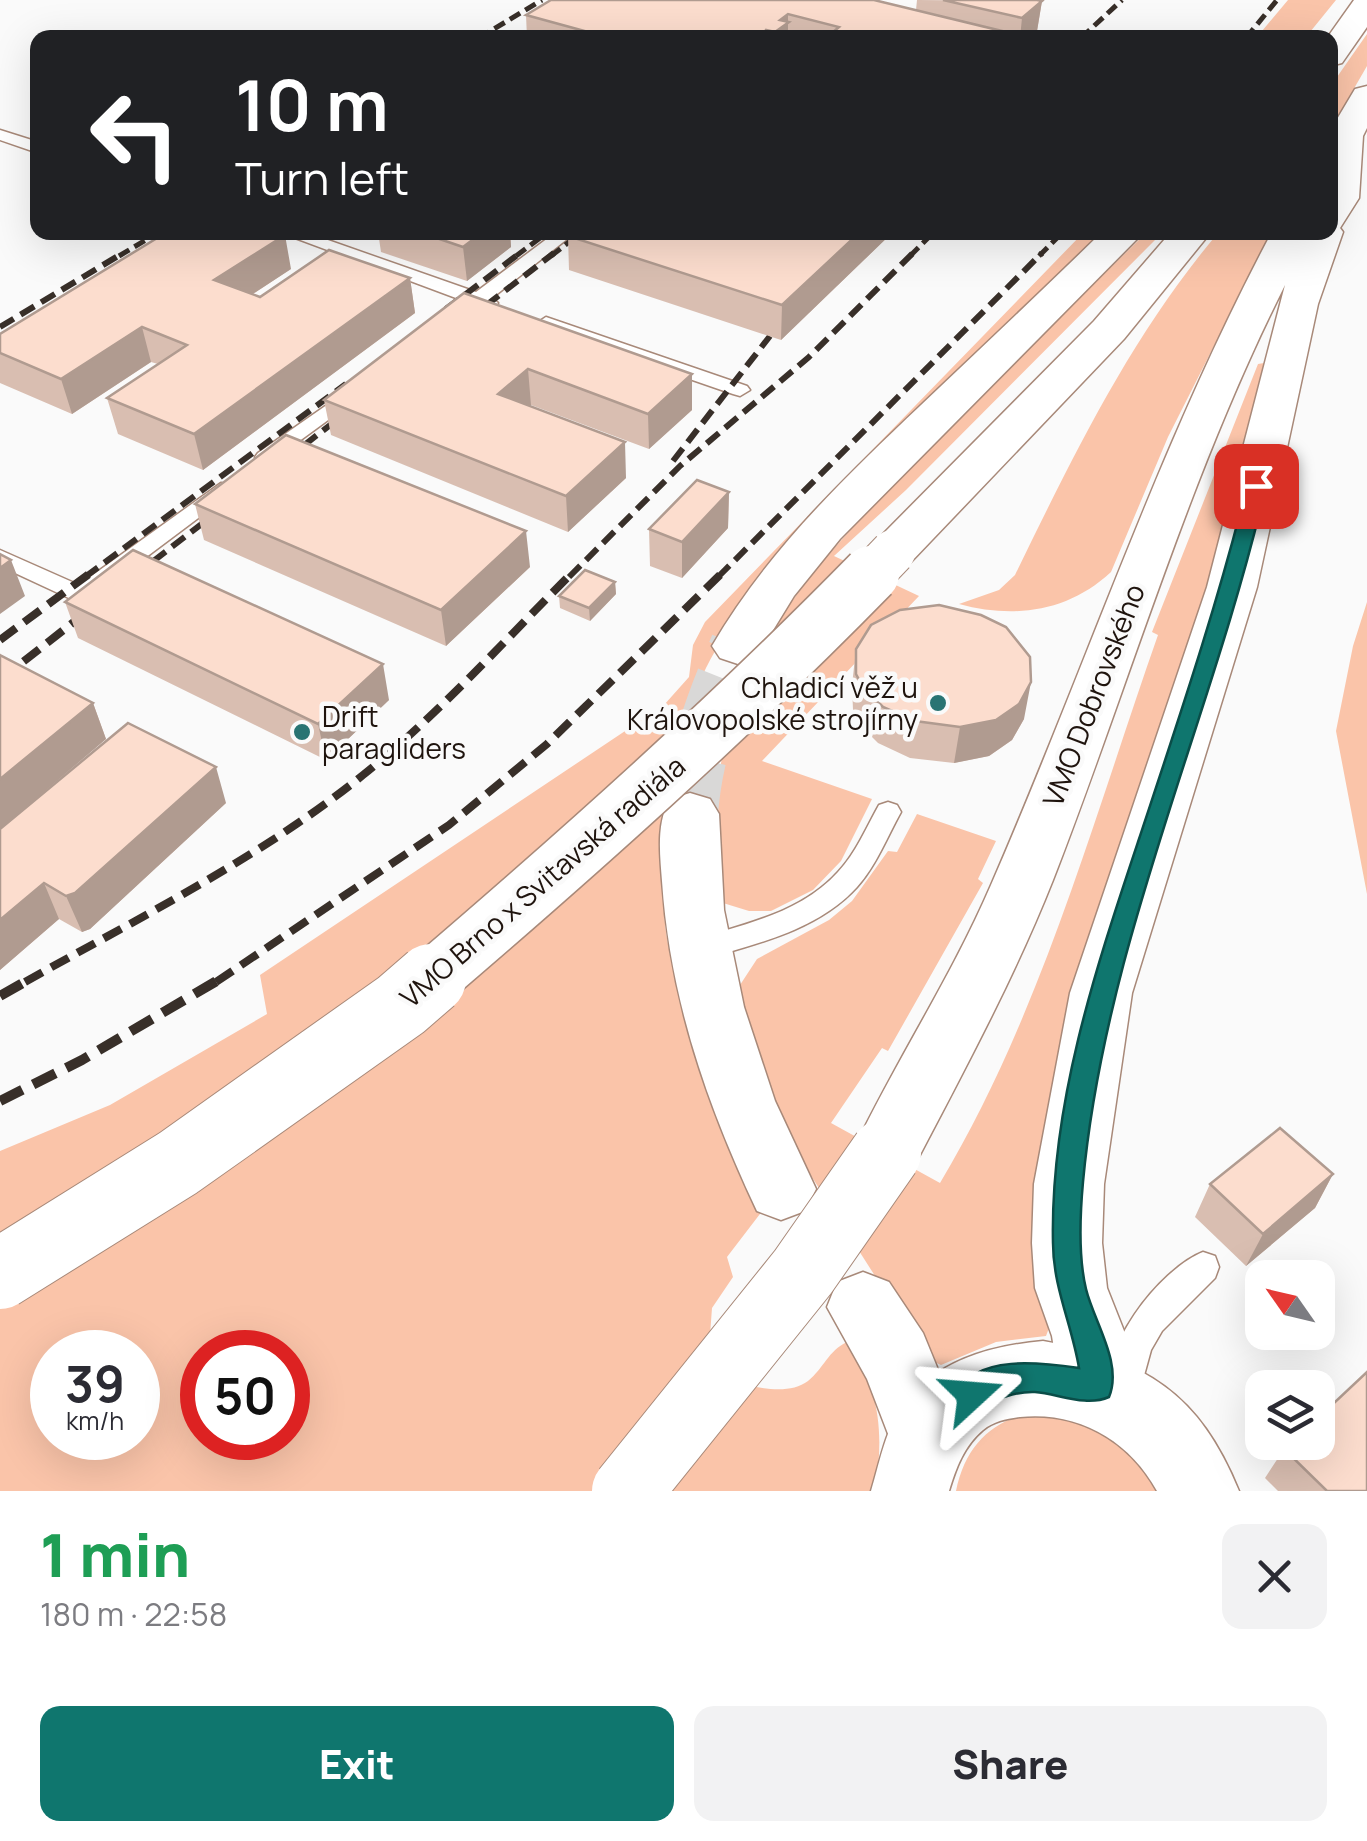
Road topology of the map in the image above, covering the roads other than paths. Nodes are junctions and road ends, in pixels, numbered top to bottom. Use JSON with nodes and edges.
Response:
{"nodes":[{"id":1,"x":1360,"y":0,"type":"edge"},
{"id":2,"x":1367,"y":4,"type":"edge"},
{"id":3,"x":1327,"y":30,"type":"edge"},
{"id":4,"x":1338,"y":45,"type":"edge"},
{"id":5,"x":1367,"y":96,"type":"edge"},
{"id":6,"x":0,"y":135,"type":"edge"},
{"id":7,"x":30,"y":145,"type":"edge"},
{"id":8,"x":1338,"y":147,"type":"edge"},
{"id":9,"x":1338,"y":165,"type":"edge"},
{"id":10,"x":1338,"y":202,"type":"edge"},
{"id":11,"x":310,"y":240,"type":"edge"},
{"id":12,"x":557,"y":240,"type":"edge"},
{"id":13,"x":1117,"y":240,"type":"edge"},
{"id":14,"x":1185,"y":240,"type":"edge"},
{"id":15,"x":1288,"y":240,"type":"edge"},
{"id":16,"x":1321,"y":240,"type":"edge"},
{"id":17,"x":479,"y":299,"type":"junction"},
{"id":18,"x":431,"y":335,"type":"edge"},
{"id":19,"x":367,"y":382,"type":"edge"},
{"id":20,"x":740,"y":390,"type":"dead end"},
{"id":21,"x":0,"y":556,"type":"edge"},
{"id":22,"x":738,"y":646,"type":"tunnel mouth"},
{"id":23,"x":888,"y":812,"type":"dead end"},
{"id":24,"x":690,"y":814,"type":"tunnel mouth"},
{"id":25,"x":701,"y":950,"type":"junction"},
{"id":26,"x":781,"y":1189,"type":"dead end"},
{"id":27,"x":1202,"y":1267,"type":"dead end"},
{"id":28,"x":0,"y":1274,"type":"edge"},
{"id":29,"x":863,"y":1307,"type":"dead end"},
{"id":30,"x":1111,"y":1393,"type":"junction"},
{"id":31,"x":918,"y":1464,"type":"edge"},
{"id":32,"x":627,"y":1491,"type":"edge"},
{"id":33,"x":1200,"y":1491,"type":"edge"}],
"edges":[{"from":1,"to":3,"type":"main road"},
{"from":2,"to":4,"type":"main road"},
{"from":5,"to":8,"type":"main road"},
{"from":6,"to":7,"type":"lane"},
{"from":9,"to":10,"type":"main road"},
{"from":11,"to":17,"type":"lane"},
{"from":12,"to":17,"type":"lane"},
{"from":13,"to":22,"type":"main road"},
{"from":14,"to":28,"type":"main road","name":"VMO Brno x Svitavská radiála","bridge":true},
{"from":15,"to":32,"type":"main road","name":"VMO Dobrovského","bridge":true},
{"from":16,"to":30,"type":"main road"},
{"from":17,"to":18,"type":"lane"},
{"from":17,"to":20,"type":"lane"},
{"from":19,"to":21,"type":"lane"},
{"from":23,"to":25,"type":"lane"},
{"from":24,"to":25,"type":"main road"},
{"from":25,"to":26,"type":"main road"},
{"from":27,"to":30,"type":"lane"},
{"from":29,"to":31,"type":"main road"},
{"from":30,"to":31,"type":"main road"},
{"from":30,"to":33,"type":"main road"}]}
